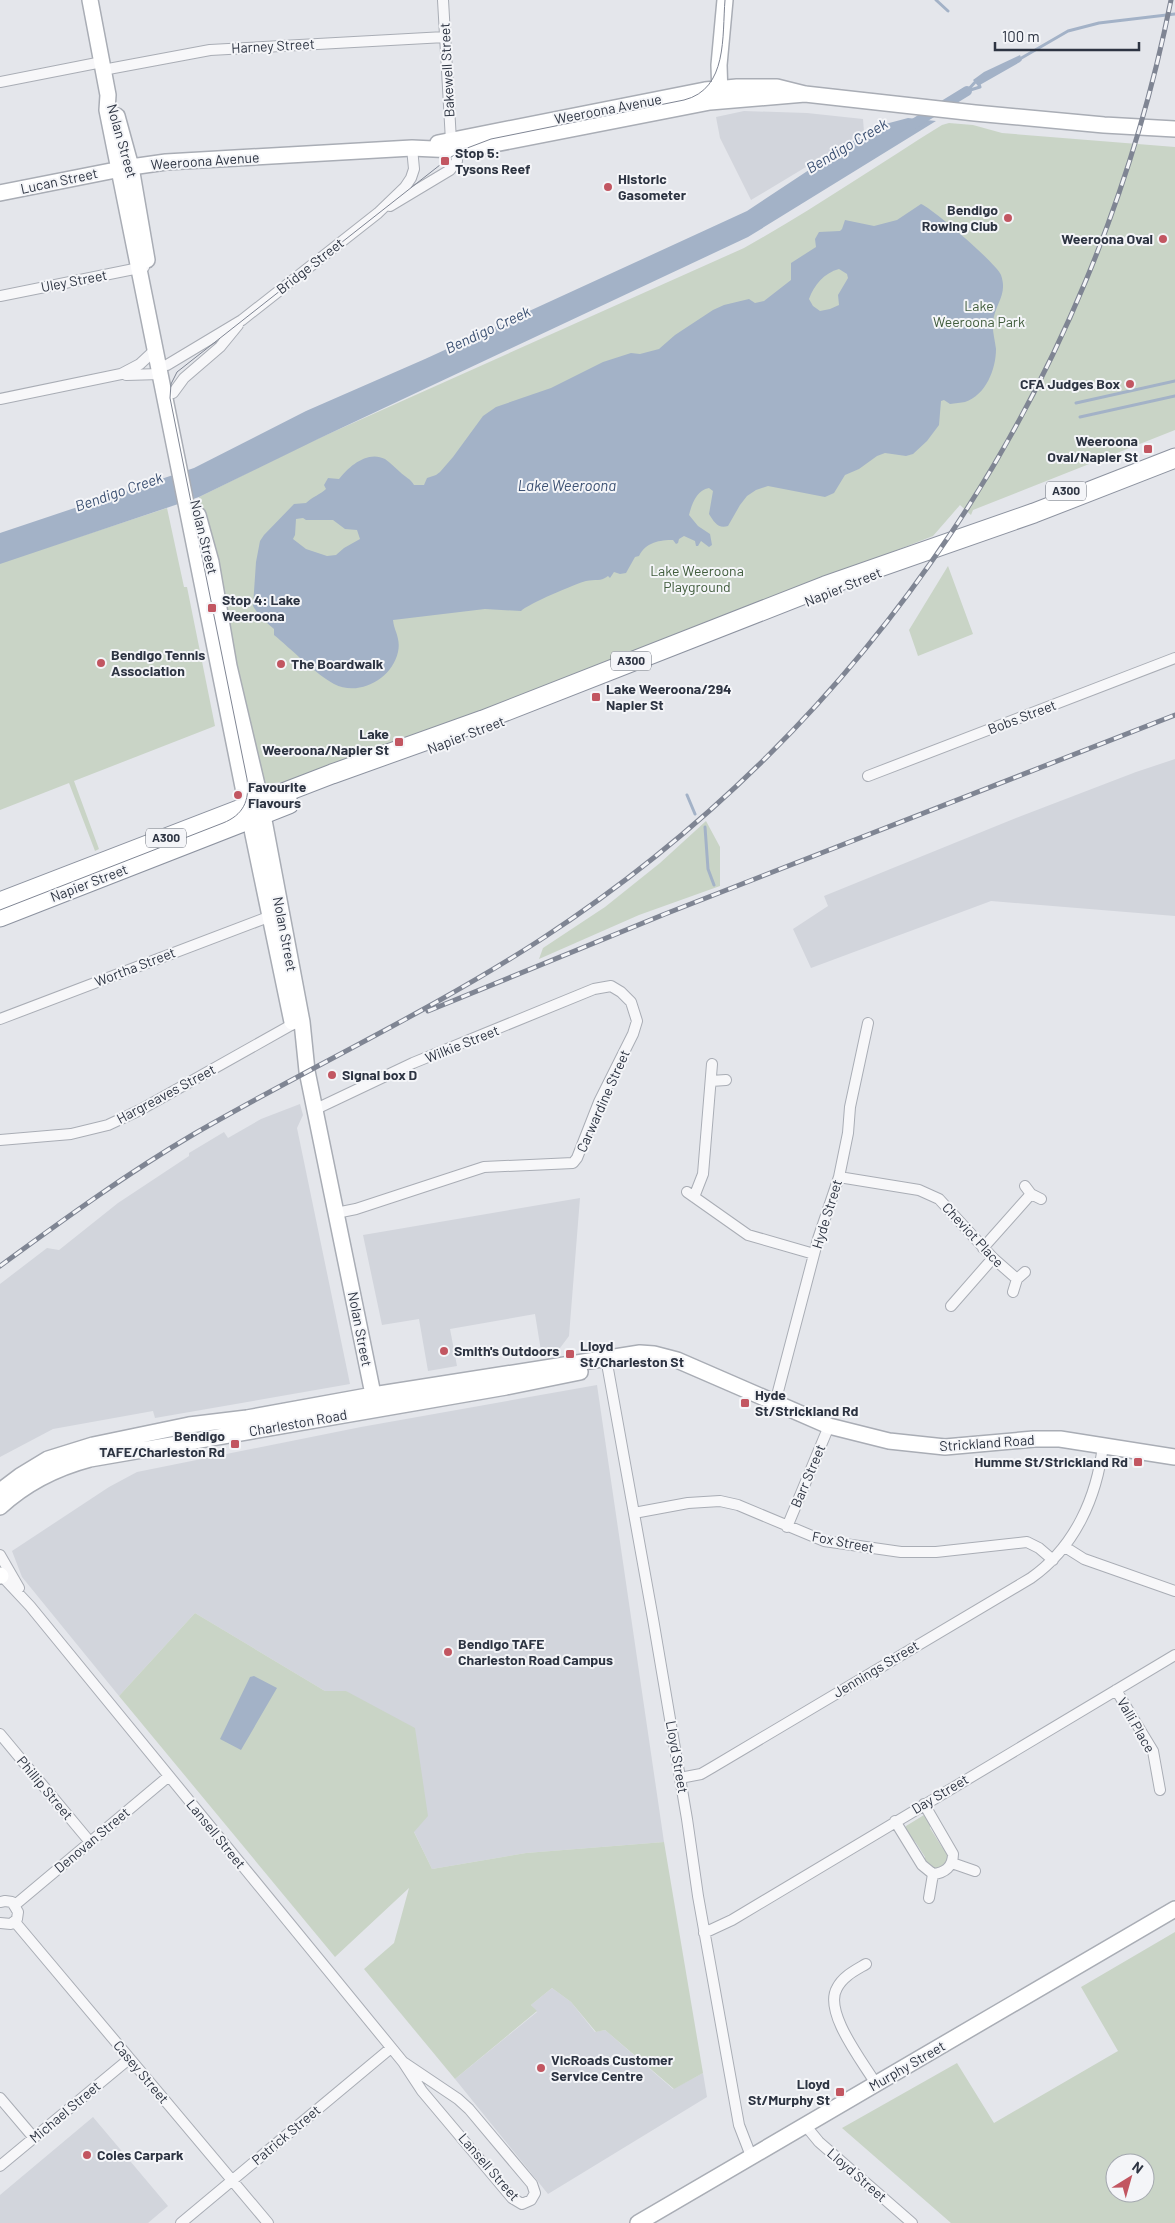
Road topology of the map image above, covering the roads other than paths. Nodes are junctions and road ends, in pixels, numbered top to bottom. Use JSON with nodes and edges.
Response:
{"nodes":[{"id":1,"x":90,"y":0,"type":"edge"},
{"id":2,"x":442,"y":0,"type":"edge"},
{"id":3,"x":725,"y":0,"type":"edge"},
{"id":4,"x":445,"y":36,"type":"junction"},
{"id":5,"x":102,"y":66,"type":"junction"},
{"id":6,"x":0,"y":82,"type":"edge"},
{"id":7,"x":720,"y":94,"type":"junction"},
{"id":8,"x":1054,"y":119,"type":"junction"},
{"id":9,"x":1175,"y":119,"type":"edge"},
{"id":10,"x":1175,"y":129,"type":"edge"},
{"id":11,"x":453,"y":145,"type":"junction"},
{"id":12,"x":412,"y":148,"type":"junction"},
{"id":13,"x":124,"y":168,"type":"junction"},
{"id":14,"x":0,"y":193,"type":"edge"},
{"id":15,"x":378,"y":213,"type":"junction"},
{"id":16,"x":144,"y":267,"type":"junction"},
{"id":17,"x":0,"y":296,"type":"edge"},
{"id":18,"x":242,"y":320,"type":"junction"},
{"id":19,"x":155,"y":350,"type":"junction"},
{"id":20,"x":162,"y":369,"type":"junction"},
{"id":21,"x":112,"y":376,"type":"junction"},
{"id":22,"x":173,"y":393,"type":"junction"},
{"id":23,"x":0,"y":399,"type":"edge"},
{"id":24,"x":1175,"y":449,"type":"edge"},
{"id":25,"x":1175,"y":458,"type":"edge"},
{"id":26,"x":184,"y":467,"type":"junction"},
{"id":27,"x":1064,"y":497,"type":"junction"},
{"id":28,"x":1175,"y":658,"type":"edge"},
{"id":29,"x":868,"y":776,"type":"dead end"},
{"id":30,"x":255,"y":811,"type":"junction"},
{"id":31,"x":0,"y":902,"type":"edge"},
{"id":32,"x":276,"y":916,"type":"junction"},
{"id":33,"x":0,"y":917,"type":"edge"},
{"id":34,"x":611,"y":986,"type":"joint"},
{"id":35,"x":0,"y":1019,"type":"edge"},
{"id":36,"x":297,"y":1023,"type":"junction"},
{"id":37,"x":868,"y":1023,"type":"dead end"},
{"id":38,"x":712,"y":1064,"type":"dead end"},
{"id":39,"x":726,"y":1080,"type":"dead end"},
{"id":40,"x":711,"y":1081,"type":"junction"},
{"id":41,"x":316,"y":1109,"type":"junction"},
{"id":42,"x":0,"y":1140,"type":"edge"},
{"id":43,"x":839,"y":1177,"type":"junction"},
{"id":44,"x":1041,"y":1199,"type":"dead end"},
{"id":45,"x":336,"y":1213,"type":"junction"},
{"id":46,"x":983,"y":1248,"type":"junction"},
{"id":47,"x":814,"y":1254,"type":"junction"},
{"id":48,"x":993,"y":1258,"type":"junction"},
{"id":49,"x":1013,"y":1292,"type":"dead end"},
{"id":50,"x":951,"y":1306,"type":"dead end"},
{"id":51,"x":607,"y":1362,"type":"junction"},
{"id":52,"x":374,"y":1402,"type":"junction"},
{"id":53,"x":775,"y":1403,"type":"junction"},
{"id":54,"x":292,"y":1417,"type":"junction"},
{"id":55,"x":829,"y":1426,"type":"junction"},
{"id":56,"x":1103,"y":1445,"type":"junction"},
{"id":57,"x":1175,"y":1457,"type":"edge"},
{"id":58,"x":0,"y":1491,"type":"edge"},
{"id":59,"x":0,"y":1507,"type":"edge"},
{"id":60,"x":634,"y":1513,"type":"junction"},
{"id":61,"x":787,"y":1526,"type":"junction"},
{"id":62,"x":1065,"y":1547,"type":"junction"},
{"id":63,"x":0,"y":1555,"type":"edge"},
{"id":64,"x":1053,"y":1560,"type":"junction"},
{"id":65,"x":0,"y":1575,"type":"edge"},
{"id":66,"x":1175,"y":1590,"type":"edge"},
{"id":67,"x":30,"y":1606,"type":"junction"},
{"id":68,"x":1175,"y":1655,"type":"edge"},
{"id":69,"x":1116,"y":1690,"type":"junction"},
{"id":70,"x":0,"y":1734,"type":"edge"},
{"id":71,"x":169,"y":1776,"type":"junction"},
{"id":72,"x":680,"y":1778,"type":"junction"},
{"id":73,"x":1160,"y":1790,"type":"dead end"},
{"id":74,"x":924,"y":1804,"type":"junction"},
{"id":75,"x":896,"y":1821,"type":"junction"},
{"id":76,"x":90,"y":1842,"type":"junction"},
{"id":77,"x":952,"y":1863,"type":"junction"},
{"id":78,"x":975,"y":1871,"type":"dead end"},
{"id":79,"x":933,"y":1874,"type":"junction"},
{"id":80,"x":930,"y":1898,"type":"dead end"},
{"id":81,"x":0,"y":1902,"type":"edge"},
{"id":82,"x":15,"y":1905,"type":"junction"},
{"id":83,"x":1175,"y":1909,"type":"edge"},
{"id":84,"x":15,"y":1922,"type":"junction"},
{"id":85,"x":0,"y":1923,"type":"edge"},
{"id":86,"x":704,"y":1933,"type":"junction"},
{"id":87,"x":866,"y":1964,"type":"dead end"},
{"id":88,"x":391,"y":2048,"type":"junction"},
{"id":89,"x":129,"y":2059,"type":"junction"},
{"id":90,"x":403,"y":2062,"type":"junction"},
{"id":91,"x":876,"y":2084,"type":"junction"},
{"id":92,"x":0,"y":2098,"type":"edge"},
{"id":93,"x":805,"y":2125,"type":"junction"},
{"id":94,"x":34,"y":2138,"type":"junction"},
{"id":95,"x":751,"y":2156,"type":"junction"},
{"id":96,"x":0,"y":2166,"type":"edge"},
{"id":97,"x":232,"y":2180,"type":"junction"},
{"id":98,"x":182,"y":2223,"type":"edge"},
{"id":99,"x":268,"y":2223,"type":"edge"},
{"id":100,"x":638,"y":2223,"type":"edge"},
{"id":101,"x":912,"y":2223,"type":"edge"}],
"edges":[{"from":1,"to":5,"type":"street","name":"Nolan Street"},
{"from":2,"to":4,"type":"street","name":"Bakewell Street"},
{"from":3,"to":7,"type":"street"},
{"from":4,"to":5,"type":"street","name":"Harney Street"},
{"from":4,"to":11,"type":"street","name":"Bakewell Street"},
{"from":5,"to":6,"type":"street","name":"Harney Street"},
{"from":5,"to":13,"type":"street","name":"Nolan Street"},
{"from":7,"to":8,"type":"street","name":"Weeroona Avenue"},
{"from":7,"to":11,"type":"street","name":"Weeroona Avenue"},
{"from":8,"to":9,"type":"street","name":"Weeroona Avenue"},
{"from":8,"to":10,"type":"street","name":"Weeroona Avenue"},
{"from":11,"to":12,"type":"street","name":"Weeroona Avenue"},
{"from":11,"to":15,"type":"street","name":"Bridge Street"},
{"from":12,"to":13,"type":"street","name":"Weeroona Avenue"},
{"from":12,"to":15,"type":"street","name":"Bridge Street"},
{"from":13,"to":14,"type":"street","name":"Lucan Street"},
{"from":13,"to":16,"type":"street","name":"Nolan Street"},
{"from":15,"to":18,"type":"street","name":"Bridge Street"},
{"from":16,"to":17,"type":"street","name":"Uley Street"},
{"from":16,"to":19,"type":"street","name":"Nolan Street"},
{"from":16,"to":20,"type":"street","name":"Nolan Street"},
{"from":18,"to":20,"type":"street","name":"Bridge Street"},
{"from":18,"to":22,"type":"street","name":"Bridge Street"},
{"from":19,"to":20,"type":"street","name":"Nolan Street"},
{"from":19,"to":21,"type":"street"},
{"from":20,"to":21,"type":"street"},
{"from":20,"to":22,"type":"street","name":"Nolan Street"},
{"from":20,"to":26,"type":"street","name":"Nolan Street"},
{"from":21,"to":23,"type":"street"},
{"from":22,"to":26,"type":"street","name":"Nolan Street"},
{"from":24,"to":27,"type":"highway","name":"Napier Street","number":"A300"},
{"from":25,"to":27,"type":"highway","name":"Napier Street","number":"A300"},
{"from":26,"to":30,"type":"street","name":"Nolan Street"},
{"from":27,"to":30,"type":"highway","name":"Napier Street","number":"A300"},
{"from":28,"to":29,"type":"street","name":"Bobs Street"},
{"from":30,"to":31,"type":"highway","name":"Napier Street","number":"A300"},
{"from":30,"to":32,"type":"street","name":"Nolan Street"},
{"from":30,"to":33,"type":"highway","name":"Napier Street","number":"A300"},
{"from":32,"to":35,"type":"street","name":"Wortha Street"},
{"from":32,"to":36,"type":"street","name":"Nolan Street"},
{"from":34,"to":41,"type":"street","name":"Wilkie Street"},
{"from":34,"to":45,"type":"street","name":"Carwardine Street"},
{"from":36,"to":41,"type":"street","name":"Nolan Street"},
{"from":36,"to":42,"type":"street","name":"Hargreaves Street"},
{"from":37,"to":43,"type":"street","name":"Hyde Street"},
{"from":38,"to":40,"type":"street"},
{"from":39,"to":40,"type":"street"},
{"from":40,"to":47,"type":"street"},
{"from":41,"to":45,"type":"street","name":"Nolan Street"},
{"from":43,"to":46,"type":"street","name":"Cheviot Place"},
{"from":43,"to":47,"type":"street","name":"Hyde Street"},
{"from":44,"to":46,"type":"street"},
{"from":45,"to":52,"type":"street","name":"Nolan Street"},
{"from":46,"to":48,"type":"street","name":"Cheviot Place"},
{"from":47,"to":53,"type":"street","name":"Hyde Street"},
{"from":48,"to":49,"type":"street","name":"Cheviot Place"},
{"from":48,"to":50,"type":"street"},
{"from":51,"to":52,"type":"street","name":"Charleston Road"},
{"from":51,"to":53,"type":"street","name":"Strickland Road"},
{"from":51,"to":60,"type":"street","name":"Lloyd Street"},
{"from":52,"to":54,"type":"street","name":"Charleston Road"},
{"from":53,"to":55,"type":"street","name":"Strickland Road"},
{"from":54,"to":58,"type":"street","name":"Charleston Road"},
{"from":54,"to":59,"type":"street","name":"Charleston Road"},
{"from":55,"to":56,"type":"street","name":"Strickland Road"},
{"from":55,"to":61,"type":"street","name":"Barr Street"},
{"from":56,"to":57,"type":"street","name":"Strickland Road"},
{"from":56,"to":62,"type":"street","name":"Jennings Street"},
{"from":60,"to":61,"type":"street","name":"Fox Street"},
{"from":60,"to":72,"type":"street","name":"Lloyd Street"},
{"from":61,"to":64,"type":"street","name":"Fox Street"},
{"from":62,"to":64,"type":"street","name":"Jennings Street"},
{"from":62,"to":66,"type":"street"},
{"from":63,"to":67,"type":"street","name":"Lansell Street"},
{"from":64,"to":72,"type":"street","name":"Jennings Street"},
{"from":65,"to":67,"type":"street","name":"Lansell Street"},
{"from":67,"to":71,"type":"street","name":"Lansell Street"},
{"from":68,"to":69,"type":"street","name":"Day Street"},
{"from":69,"to":73,"type":"street","name":"Valli Place"},
{"from":69,"to":74,"type":"street","name":"Day Street"},
{"from":70,"to":76,"type":"street","name":"Phillip Street"},
{"from":71,"to":76,"type":"street","name":"Denovan Street"},
{"from":71,"to":88,"type":"street","name":"Lansell Street"},
{"from":72,"to":86,"type":"street","name":"Lloyd Street"},
{"from":74,"to":75,"type":"street","name":"Day Street"},
{"from":74,"to":77,"type":"street"},
{"from":75,"to":79,"type":"street"},
{"from":75,"to":86,"type":"street","name":"Day Street"},
{"from":76,"to":82,"type":"street","name":"Denovan Street"},
{"from":77,"to":78,"type":"street"},
{"from":77,"to":79,"type":"street"},
{"from":79,"to":80,"type":"street"},
{"from":81,"to":82,"type":"street"},
{"from":82,"to":84,"type":"street"},
{"from":83,"to":91,"type":"street","name":"Murphy Street"},
{"from":84,"to":85,"type":"street"},
{"from":84,"to":89,"type":"street","name":"Casey Street"},
{"from":86,"to":95,"type":"street","name":"Lloyd Street"},
{"from":87,"to":91,"type":"street"},
{"from":88,"to":90,"type":"street","name":"Lansell Street"},
{"from":88,"to":97,"type":"street","name":"Patrick Street"},
{"from":89,"to":94,"type":"street","name":"Michael Street"},
{"from":89,"to":97,"type":"street","name":"Casey Street"},
{"from":90,"to":90,"type":"street","name":"Lansell Street"},
{"from":91,"to":93,"type":"street","name":"Murphy Street"},
{"from":92,"to":94,"type":"street"},
{"from":93,"to":95,"type":"street","name":"Murphy Street"},
{"from":93,"to":101,"type":"street","name":"Lloyd Street"},
{"from":94,"to":96,"type":"street","name":"Michael Street"},
{"from":95,"to":100,"type":"street","name":"Murphy Street"},
{"from":97,"to":98,"type":"street","name":"Patrick Street"},
{"from":97,"to":99,"type":"street","name":"Casey Street"}]}
